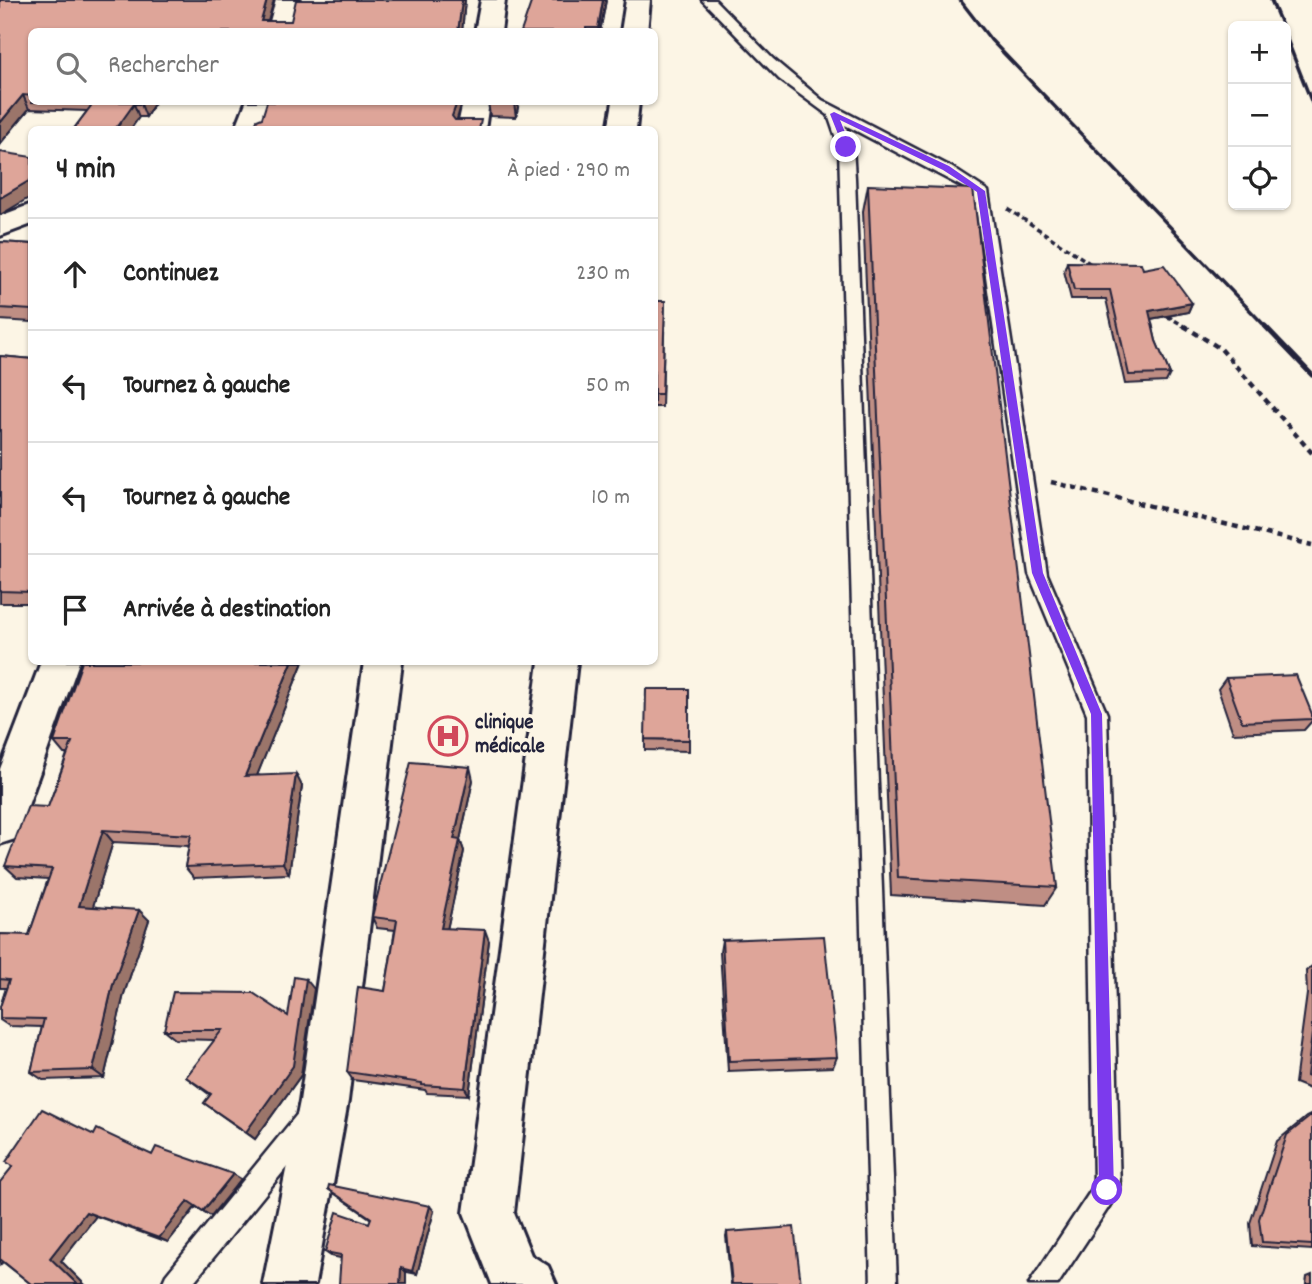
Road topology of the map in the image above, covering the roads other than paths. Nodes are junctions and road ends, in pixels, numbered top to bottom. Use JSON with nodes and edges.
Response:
{"nodes":[{"id":1,"x":288,"y":0,"type":"edge"},
{"id":2,"x":493,"y":0,"type":"edge"},
{"id":3,"x":638,"y":0,"type":"edge"},
{"id":4,"x":708,"y":0,"type":"edge"},
{"id":5,"x":281,"y":28,"type":"edge"},
{"id":6,"x":489,"y":28,"type":"edge"},
{"id":7,"x":634,"y":28,"type":"edge"},
{"id":8,"x":258,"y":105,"type":"edge"},
{"id":9,"x":475,"y":105,"type":"edge"},
{"id":10,"x":626,"y":105,"type":"edge"},
{"id":11,"x":834,"y":114,"type":"junction"},
{"id":12,"x":250,"y":126,"type":"edge"},
{"id":13,"x":472,"y":126,"type":"edge"},
{"id":14,"x":623,"y":126,"type":"edge"},
{"id":15,"x":28,"y":215,"type":"edge"},
{"id":16,"x":0,"y":227,"type":"edge"},
{"id":17,"x":59,"y":665,"type":"edge"},
{"id":18,"x":383,"y":665,"type":"edge"},
{"id":19,"x":558,"y":665,"type":"edge"},
{"id":20,"x":0,"y":825,"type":"edge"},
{"id":21,"x":324,"y":1101,"type":"junction"},
{"id":22,"x":175,"y":1284,"type":"edge"},
{"id":23,"x":289,"y":1284,"type":"edge"},
{"id":24,"x":530,"y":1284,"type":"edge"},
{"id":25,"x":884,"y":1284,"type":"edge"},
{"id":26,"x":1042,"y":1284,"type":"edge"}],
"edges":[{"from":1,"to":5,"type":"street"},
{"from":2,"to":6,"type":"street"},
{"from":3,"to":7,"type":"street"},
{"from":4,"to":11,"type":"lane"},
{"from":8,"to":12,"type":"street"},
{"from":9,"to":13,"type":"street"},
{"from":10,"to":14,"type":"street"},
{"from":11,"to":25,"type":"lane"},
{"from":11,"to":26,"type":"lane"},
{"from":15,"to":16,"type":"street"},
{"from":17,"to":20,"type":"street"},
{"from":18,"to":21,"type":"street"},
{"from":19,"to":24,"type":"street"},
{"from":21,"to":22,"type":"lane"},
{"from":21,"to":23,"type":"street"}]}
